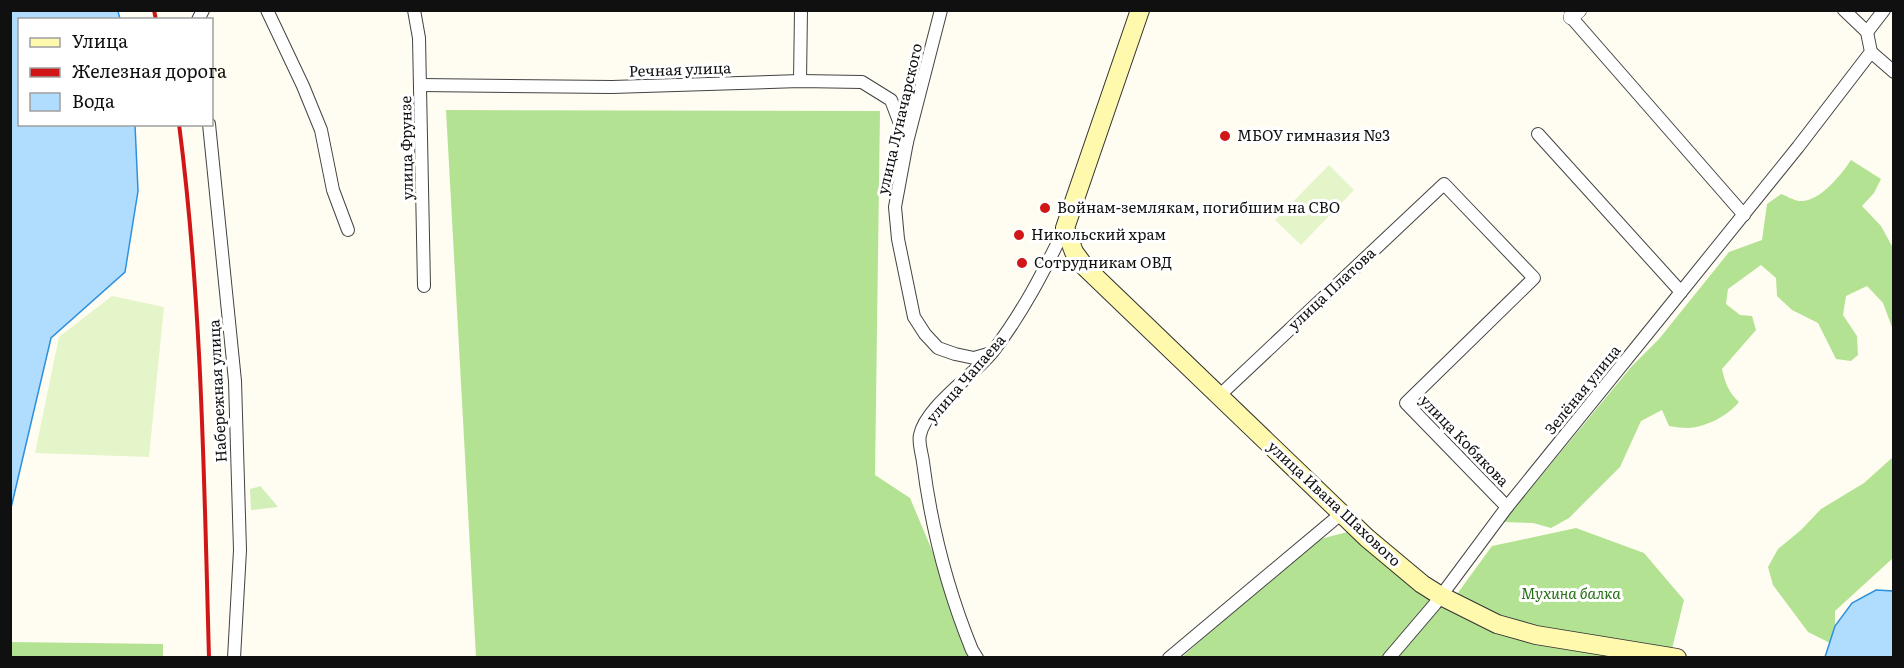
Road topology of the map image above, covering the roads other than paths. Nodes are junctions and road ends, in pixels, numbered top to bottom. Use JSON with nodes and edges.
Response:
{"nodes":[{"id":1,"x":267,"y":10,"type":"edge"},
{"id":2,"x":414,"y":10,"type":"edge"},
{"id":3,"x":801,"y":10,"type":"edge"},
{"id":4,"x":941,"y":10,"type":"edge"},
{"id":5,"x":1140,"y":10,"type":"edge"},
{"id":6,"x":1844,"y":10,"type":"edge"},
{"id":7,"x":1884,"y":10,"type":"edge"},
{"id":8,"x":1575,"y":14,"type":"edge"},
{"id":9,"x":1867,"y":32,"type":"junction"},
{"id":10,"x":1871,"y":52,"type":"junction"},
{"id":11,"x":1893,"y":72,"type":"edge"},
{"id":12,"x":800,"y":81,"type":"junction"},
{"id":13,"x":420,"y":85,"type":"junction"},
{"id":14,"x":209,"y":126,"type":"edge"},
{"id":15,"x":1538,"y":134,"type":"dead end"},
{"id":16,"x":907,"y":142,"type":"junction"},
{"id":17,"x":1444,"y":184,"type":"joint"},
{"id":18,"x":1744,"y":215,"type":"junction"},
{"id":19,"x":1065,"y":228,"type":"junction"},
{"id":20,"x":348,"y":230,"type":"dead end"},
{"id":21,"x":424,"y":286,"type":"dead end"},
{"id":22,"x":1681,"y":292,"type":"junction"},
{"id":23,"x":992,"y":352,"type":"junction"},
{"id":24,"x":1220,"y":395,"type":"junction"},
{"id":25,"x":1507,"y":507,"type":"junction"},
{"id":26,"x":1342,"y":513,"type":"junction"},
{"id":27,"x":1441,"y":596,"type":"junction"},
{"id":28,"x":234,"y":657,"type":"edge"},
{"id":29,"x":977,"y":657,"type":"edge"},
{"id":30,"x":1169,"y":657,"type":"edge"},
{"id":31,"x":1389,"y":657,"type":"edge"},
{"id":32,"x":1677,"y":657,"type":"edge"}],
"edges":[{"from":1,"to":20,"type":"street"},
{"from":2,"to":13,"type":"street","name":"улица Фрунзе"},
{"from":3,"to":12,"type":"street"},
{"from":4,"to":16,"type":"street","name":"улица Луначарского"},
{"from":5,"to":19,"type":"main road","name":"улица Чапаева"},
{"from":6,"to":9,"type":"street"},
{"from":7,"to":9,"type":"street"},
{"from":8,"to":18,"type":"street"},
{"from":9,"to":10,"type":"street"},
{"from":10,"to":11,"type":"street"},
{"from":10,"to":18,"type":"street","name":"Зелёная улица"},
{"from":12,"to":13,"type":"street","name":"Речная улица"},
{"from":12,"to":16,"type":"street","name":"Речная улица"},
{"from":13,"to":21,"type":"street","name":"улица Фрунзе"},
{"from":14,"to":28,"type":"street","name":"Набережная улица"},
{"from":15,"to":22,"type":"street"},
{"from":16,"to":23,"type":"street","name":"улица Луначарского"},
{"from":17,"to":24,"type":"street","name":"улица Платова"},
{"from":17,"to":25,"type":"street","name":"улица Кобякова"},
{"from":18,"to":22,"type":"street","name":"Зелёная улица"},
{"from":19,"to":23,"type":"street","name":"улица Чапаева"},
{"from":19,"to":24,"type":"main road","name":"улица Ивана Шахового"},
{"from":22,"to":25,"type":"street","name":"Зелёная улица"},
{"from":23,"to":29,"type":"street","name":"улица Чапаева"},
{"from":24,"to":26,"type":"main road","name":"улица Ивана Шахового"},
{"from":25,"to":27,"type":"street","name":"улица Кобякова"},
{"from":26,"to":27,"type":"main road","name":"улица Ивана Шахового"},
{"from":26,"to":30,"type":"street"},
{"from":27,"to":31,"type":"street","name":"улица Кобякова"},
{"from":27,"to":32,"type":"main road","name":"улица Ивана Шахового"}]}
